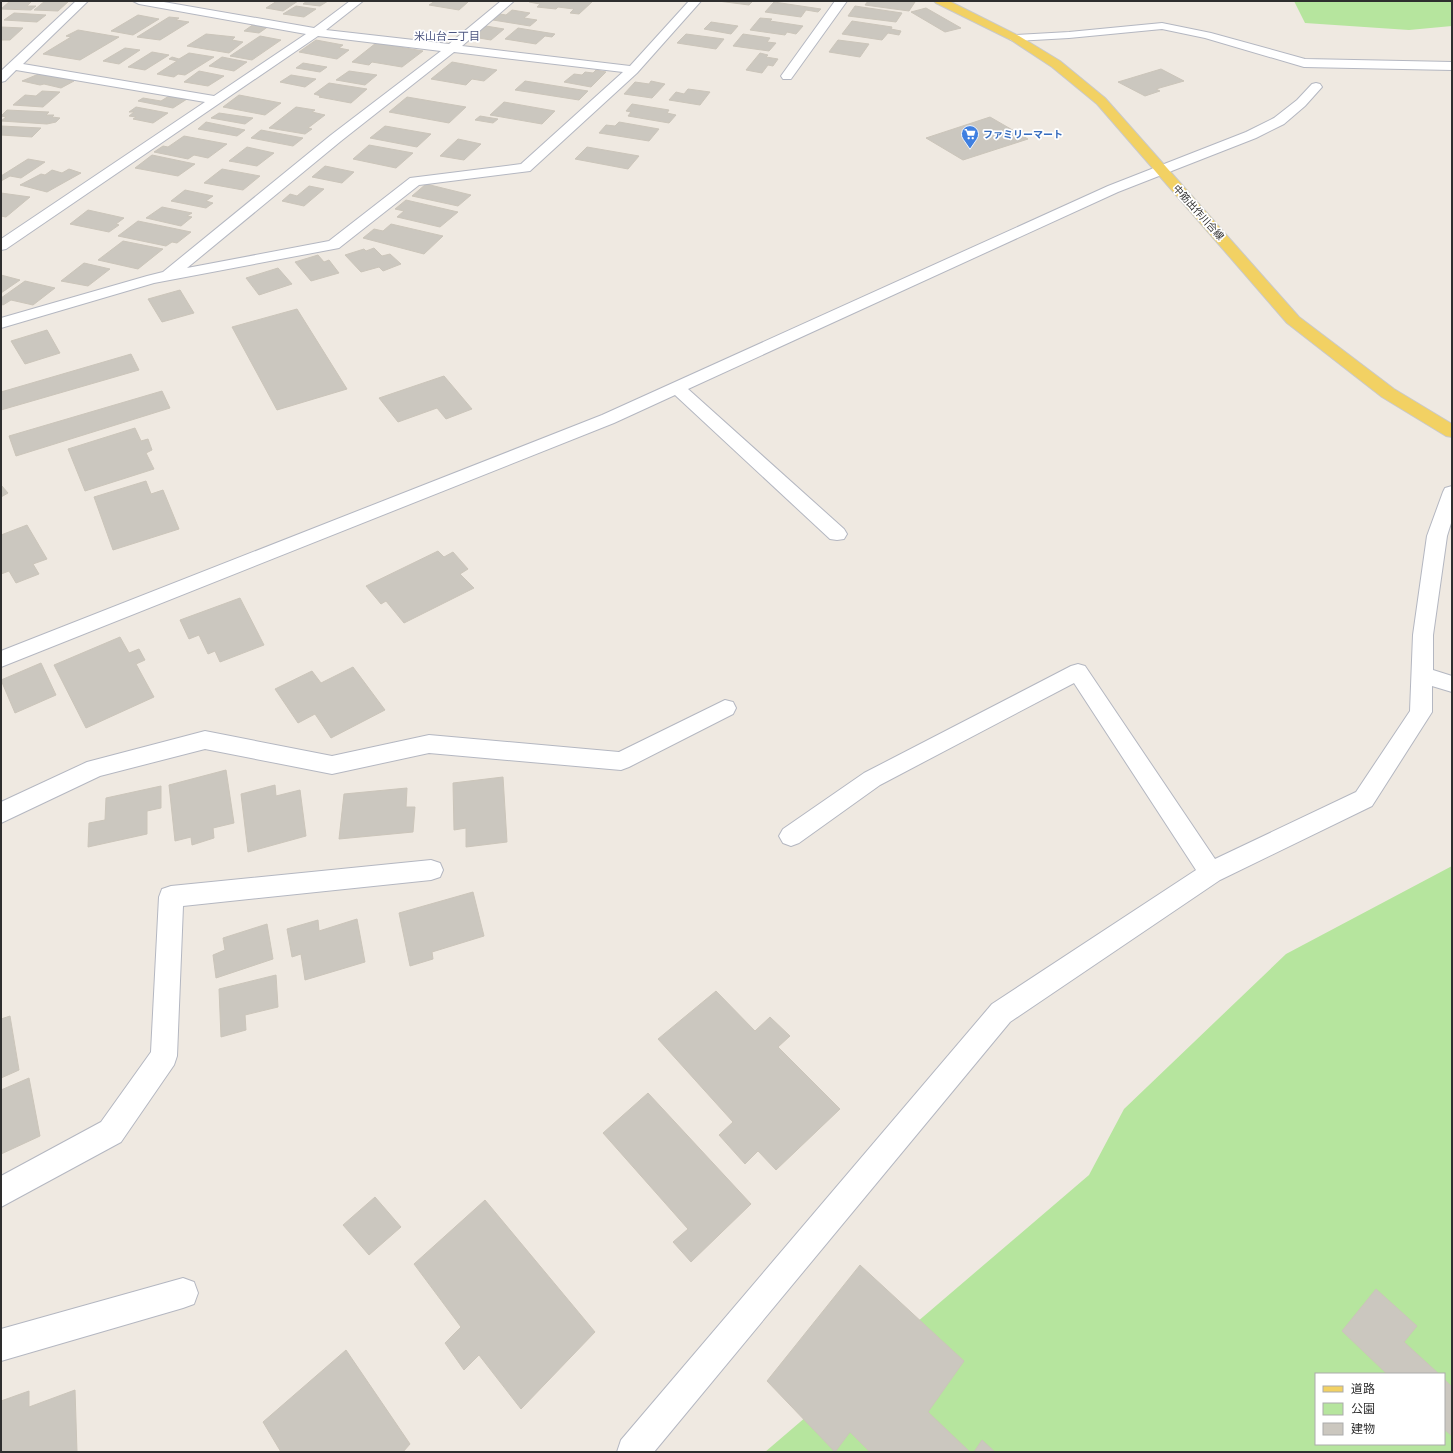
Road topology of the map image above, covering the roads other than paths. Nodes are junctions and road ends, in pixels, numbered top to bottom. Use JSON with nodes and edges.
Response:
{"nodes":[{"id":1,"x":82,"y":1,"type":"edge"},
{"id":2,"x":139,"y":1,"type":"edge"},
{"id":3,"x":357,"y":1,"type":"edge"},
{"id":4,"x":508,"y":1,"type":"edge"},
{"id":5,"x":695,"y":1,"type":"edge"},
{"id":6,"x":841,"y":1,"type":"edge"},
{"id":7,"x":940,"y":1,"type":"edge"},
{"id":8,"x":316,"y":32,"type":"junction"},
{"id":9,"x":1015,"y":38,"type":"junction"},
{"id":10,"x":452,"y":48,"type":"junction"},
{"id":11,"x":14,"y":66,"type":"junction"},
{"id":12,"x":1452,"y":66,"type":"edge"},
{"id":13,"x":634,"y":70,"type":"junction"},
{"id":14,"x":786,"y":76,"type":"dead end"},
{"id":15,"x":1,"y":78,"type":"edge"},
{"id":16,"x":1316,"y":87,"type":"dead end"},
{"id":17,"x":216,"y":100,"type":"junction"},
{"id":18,"x":1161,"y":170,"type":"junction"},
{"id":19,"x":1,"y":246,"type":"edge"},
{"id":20,"x":168,"y":276,"type":"junction"},
{"id":21,"x":1,"y":323,"type":"edge"},
{"id":22,"x":677,"y":388,"type":"junction"},
{"id":23,"x":1452,"y":432,"type":"edge"},
{"id":24,"x":1452,"y":492,"type":"edge"},
{"id":25,"x":837,"y":534,"type":"dead end"},
{"id":26,"x":1,"y":659,"type":"edge"},
{"id":27,"x":1422,"y":675,"type":"junction"},
{"id":28,"x":1452,"y":684,"type":"edge"},
{"id":29,"x":725,"y":708,"type":"dead end"},
{"id":30,"x":1,"y":813,"type":"edge"},
{"id":31,"x":791,"y":836,"type":"dead end"},
{"id":32,"x":432,"y":870,"type":"dead end"},
{"id":33,"x":1211,"y":873,"type":"junction"},
{"id":34,"x":1,"y":1192,"type":"edge"},
{"id":35,"x":183,"y":1294,"type":"dead end"},
{"id":36,"x":1,"y":1345,"type":"edge"},
{"id":37,"x":633,"y":1452,"type":"edge"}],
"edges":[{"from":1,"to":11,"type":"street"},
{"from":2,"to":8,"type":"street"},
{"from":3,"to":8,"type":"street"},
{"from":4,"to":10,"type":"street"},
{"from":5,"to":13,"type":"street"},
{"from":6,"to":14,"type":"street"},
{"from":7,"to":9,"type":"main road","name":"中筋出作川合線"},
{"from":8,"to":10,"type":"street"},
{"from":8,"to":17,"type":"street"},
{"from":9,"to":12,"type":"street"},
{"from":9,"to":18,"type":"main road","name":"中筋出作川合線"},
{"from":10,"to":13,"type":"street"},
{"from":10,"to":20,"type":"street"},
{"from":11,"to":15,"type":"street"},
{"from":11,"to":17,"type":"street"},
{"from":13,"to":20,"type":"street"},
{"from":16,"to":18,"type":"street"},
{"from":17,"to":19,"type":"street"},
{"from":18,"to":22,"type":"street"},
{"from":18,"to":23,"type":"main road","name":"中筋出作川合線"},
{"from":20,"to":21,"type":"street"},
{"from":22,"to":25,"type":"street"},
{"from":22,"to":26,"type":"street"},
{"from":24,"to":27,"type":"street"},
{"from":27,"to":28,"type":"street"},
{"from":27,"to":33,"type":"street"},
{"from":29,"to":30,"type":"street"},
{"from":31,"to":33,"type":"street"},
{"from":32,"to":34,"type":"street"},
{"from":33,"to":37,"type":"street"},
{"from":35,"to":36,"type":"street"}]}
